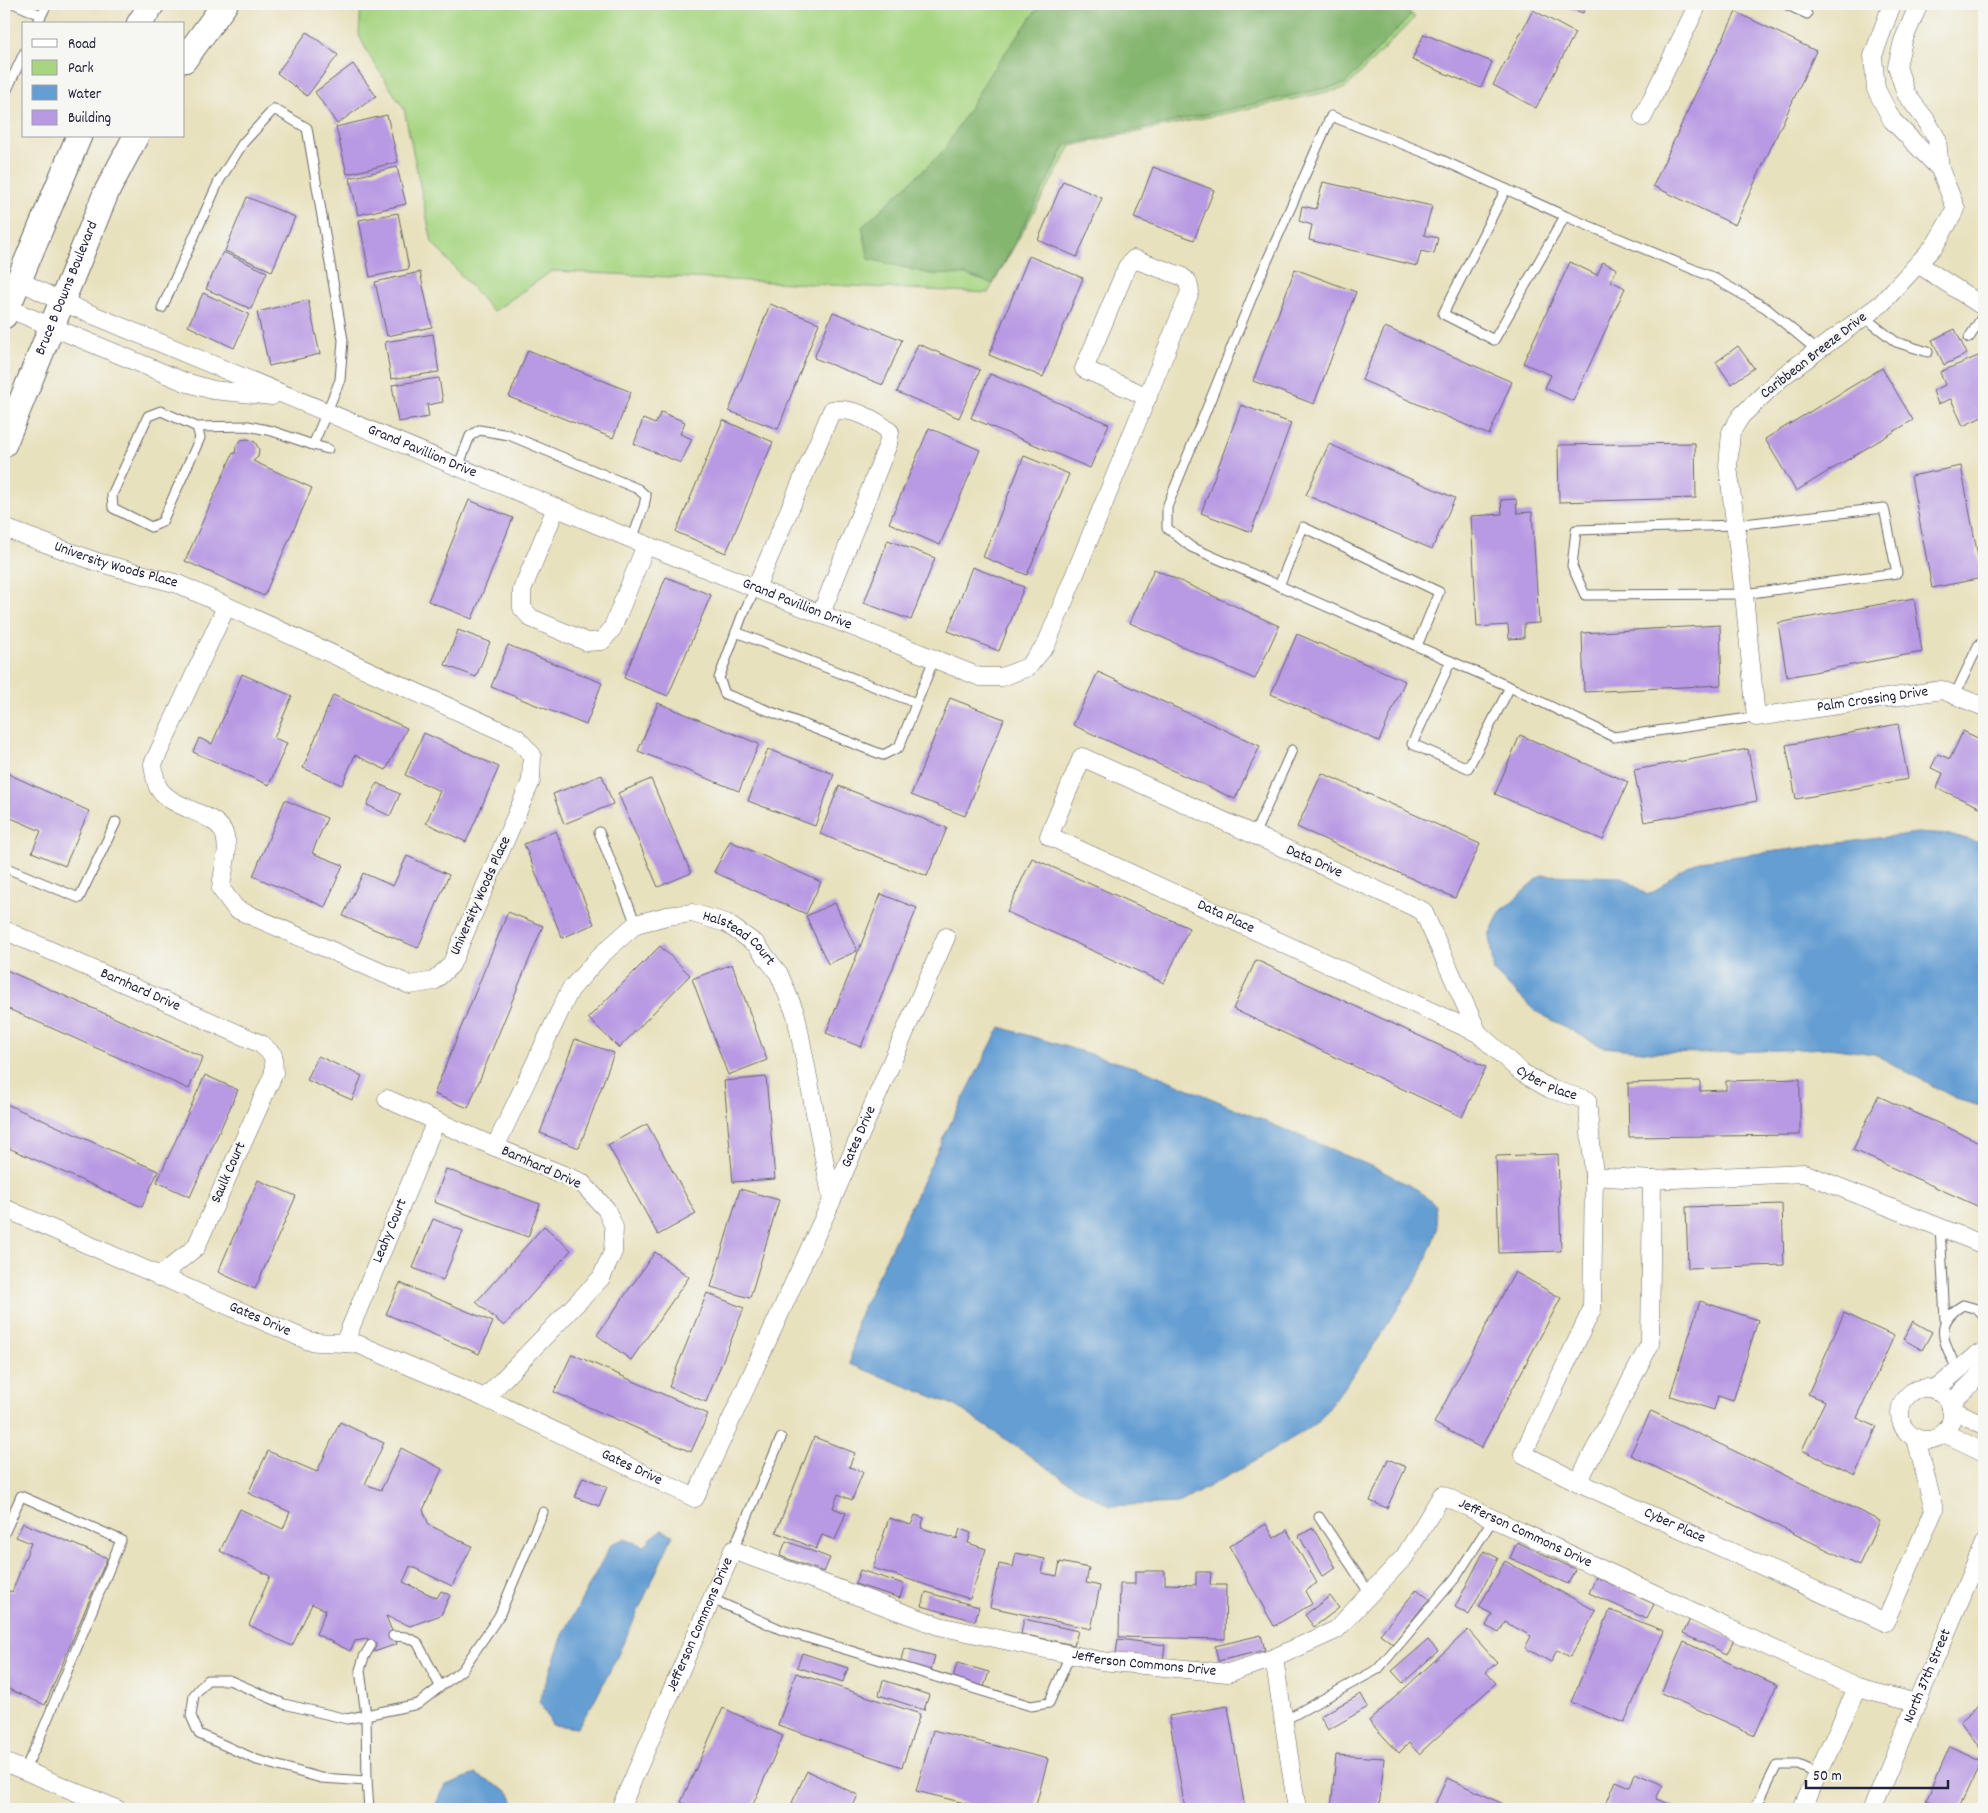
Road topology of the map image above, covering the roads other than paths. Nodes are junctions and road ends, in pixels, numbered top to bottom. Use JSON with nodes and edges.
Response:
{"nodes":[{"id":1,"x":16,"y":4,"type":"edge"},
{"id":2,"x":46,"y":4,"type":"edge"},
{"id":3,"x":152,"y":4,"type":"edge"},
{"id":4,"x":225,"y":4,"type":"edge"},
{"id":5,"x":1698,"y":4,"type":"edge"},
{"id":6,"x":1785,"y":4,"type":"edge"},
{"id":7,"x":1892,"y":4,"type":"edge"},
{"id":8,"x":1919,"y":4,"type":"edge"},
{"id":9,"x":1808,"y":14,"type":"dead end"},
{"id":10,"x":41,"y":15,"type":"junction"},
{"id":11,"x":38,"y":22,"type":"edge"},
{"id":12,"x":140,"y":22,"type":"edge"},
{"id":13,"x":22,"y":57,"type":"edge"},
{"id":14,"x":185,"y":59,"type":"edge"},
{"id":15,"x":4,"y":96,"type":"edge"},
{"id":16,"x":1643,"y":117,"type":"dead end"},
{"id":17,"x":78,"y":138,"type":"edge"},
{"id":18,"x":135,"y":138,"type":"edge"},
{"id":19,"x":1940,"y":169,"type":"junction"},
{"id":20,"x":1506,"y":189,"type":"junction"},
{"id":21,"x":1566,"y":216,"type":"junction"},
{"id":22,"x":1918,"y":264,"type":"junction"},
{"id":23,"x":10,"y":295,"type":"edge"},
{"id":24,"x":62,"y":302,"type":"junction"},
{"id":25,"x":1984,"y":306,"type":"edge"},
{"id":26,"x":162,"y":308,"type":"dead end"},
{"id":27,"x":1984,"y":314,"type":"edge"},
{"id":28,"x":1864,"y":317,"type":"junction"},
{"id":29,"x":51,"y":328,"type":"junction"},
{"id":30,"x":1969,"y":338,"type":"dead end"},
{"id":31,"x":1818,"y":351,"type":"junction"},
{"id":32,"x":1928,"y":352,"type":"dead end"},
{"id":33,"x":1148,"y":397,"type":"junction"},
{"id":34,"x":292,"y":398,"type":"junction"},
{"id":35,"x":327,"y":413,"type":"junction"},
{"id":36,"x":197,"y":427,"type":"junction"},
{"id":37,"x":4,"y":444,"type":"edge"},
{"id":38,"x":313,"y":445,"type":"junction"},
{"id":39,"x":328,"y":449,"type":"dead end"},
{"id":40,"x":458,"y":467,"type":"junction"},
{"id":41,"x":556,"y":508,"type":"junction"},
{"id":42,"x":1735,"y":525,"type":"junction"},
{"id":43,"x":4,"y":528,"type":"edge"},
{"id":44,"x":639,"y":543,"type":"junction"},
{"id":45,"x":1279,"y":586,"type":"junction"},
{"id":46,"x":756,"y":588,"type":"junction"},
{"id":47,"x":1744,"y":594,"type":"junction"},
{"id":48,"x":226,"y":607,"type":"junction"},
{"id":49,"x":821,"y":614,"type":"junction"},
{"id":50,"x":736,"y":632,"type":"junction"},
{"id":51,"x":1984,"y":640,"type":"edge"},
{"id":52,"x":1417,"y":646,"type":"junction"},
{"id":53,"x":934,"y":659,"type":"junction"},
{"id":54,"x":1451,"y":661,"type":"junction"},
{"id":55,"x":1510,"y":687,"type":"junction"},
{"id":56,"x":1956,"y":695,"type":"junction"},
{"id":57,"x":916,"y":702,"type":"junction"},
{"id":58,"x":1984,"y":706,"type":"edge"},
{"id":59,"x":1756,"y":717,"type":"junction"},
{"id":60,"x":1292,"y":750,"type":"dead end"},
{"id":61,"x":1082,"y":757,"type":"joint"},
{"id":62,"x":116,"y":822,"type":"dead end"},
{"id":63,"x":599,"y":832,"type":"dead end"},
{"id":64,"x":1254,"y":835,"type":"junction"},
{"id":65,"x":4,"y":867,"type":"edge"},
{"id":66,"x":636,"y":924,"type":"junction"},
{"id":67,"x":4,"y":930,"type":"edge"},
{"id":68,"x":946,"y":937,"type":"dead end"},
{"id":69,"x":1478,"y":1033,"type":"junction"},
{"id":70,"x":273,"y":1055,"type":"joint"},
{"id":71,"x":388,"y":1099,"type":"dead end"},
{"id":72,"x":436,"y":1121,"type":"junction"},
{"id":73,"x":495,"y":1147,"type":"junction"},
{"id":74,"x":1594,"y":1174,"type":"junction"},
{"id":75,"x":1652,"y":1180,"type":"junction"},
{"id":76,"x":832,"y":1200,"type":"junction"},
{"id":77,"x":4,"y":1208,"type":"edge"},
{"id":78,"x":1940,"y":1228,"type":"junction"},
{"id":79,"x":1984,"y":1245,"type":"edge"},
{"id":80,"x":159,"y":1277,"type":"junction"},
{"id":81,"x":1984,"y":1316,"type":"edge"},
{"id":82,"x":1945,"y":1320,"type":"junction"},
{"id":83,"x":345,"y":1341,"type":"junction"},
{"id":84,"x":1984,"y":1353,"type":"edge"},
{"id":85,"x":1958,"y":1371,"type":"junction"},
{"id":86,"x":1984,"y":1371,"type":"edge"},
{"id":87,"x":1936,"y":1390,"type":"junction"},
{"id":88,"x":485,"y":1398,"type":"junction"},
{"id":89,"x":1951,"y":1406,"type":"junction"},
{"id":90,"x":1984,"y":1424,"type":"edge"},
{"id":91,"x":1944,"y":1433,"type":"junction"},
{"id":92,"x":781,"y":1438,"type":"dead end"},
{"id":93,"x":1916,"y":1438,"type":"junction"},
{"id":94,"x":1984,"y":1452,"type":"edge"},
{"id":95,"x":1578,"y":1482,"type":"junction"},
{"id":96,"x":543,"y":1512,"type":"dead end"},
{"id":97,"x":1320,"y":1517,"type":"dead end"},
{"id":98,"x":1493,"y":1519,"type":"junction"},
{"id":99,"x":4,"y":1534,"type":"edge"},
{"id":100,"x":1984,"y":1543,"type":"edge"},
{"id":101,"x":734,"y":1550,"type":"junction"},
{"id":102,"x":1370,"y":1594,"type":"junction"},
{"id":103,"x":712,"y":1598,"type":"junction"},
{"id":104,"x":394,"y":1636,"type":"dead end"},
{"id":105,"x":371,"y":1645,"type":"dead end"},
{"id":106,"x":1070,"y":1655,"type":"junction"},
{"id":107,"x":1274,"y":1658,"type":"junction"},
{"id":108,"x":440,"y":1686,"type":"junction"},
{"id":109,"x":1857,"y":1688,"type":"junction"},
{"id":110,"x":1917,"y":1703,"type":"junction"},
{"id":111,"x":366,"y":1715,"type":"junction"},
{"id":112,"x":1283,"y":1721,"type":"junction"},
{"id":113,"x":4,"y":1762,"type":"edge"},
{"id":114,"x":24,"y":1770,"type":"junction"},
{"id":115,"x":1818,"y":1774,"type":"junction"},
{"id":116,"x":368,"y":1781,"type":"junction"},
{"id":117,"x":117,"y":1809,"type":"edge"},
{"id":118,"x":369,"y":1809,"type":"edge"},
{"id":119,"x":620,"y":1809,"type":"edge"},
{"id":120,"x":1297,"y":1809,"type":"edge"},
{"id":121,"x":1755,"y":1809,"type":"edge"},
{"id":122,"x":1802,"y":1809,"type":"edge"},
{"id":123,"x":1872,"y":1809,"type":"edge"}],
"edges":[{"from":1,"to":10,"type":"lane"},
{"from":2,"to":10,"type":"lane"},
{"from":3,"to":12,"type":"main road"},
{"from":4,"to":14,"type":"main road"},
{"from":5,"to":16,"type":"street"},
{"from":6,"to":9,"type":"lane"},
{"from":7,"to":19,"type":"street","name":"Caribbean Breeze Drive"},
{"from":8,"to":19,"type":"street","name":"Caribbean Breeze Drive"},
{"from":10,"to":11,"type":"lane"},
{"from":13,"to":15,"type":"lane"},
{"from":17,"to":23,"type":"main road"},
{"from":18,"to":24,"type":"main road","name":"Bruce B Downs Boulevard"},
{"from":19,"to":22,"type":"street","name":"Caribbean Breeze Drive"},
{"from":20,"to":21,"type":"lane"},
{"from":20,"to":21,"type":"lane"},
{"from":20,"to":45,"type":"lane"},
{"from":21,"to":31,"type":"lane"},
{"from":22,"to":25,"type":"street"},
{"from":22,"to":28,"type":"street","name":"Caribbean Breeze Drive"},
{"from":23,"to":24,"type":"street","name":"Grand Pavillion Drive"},
{"from":23,"to":29,"type":"street","name":"Grand Pavillion Drive"},
{"from":24,"to":29,"type":"main road","name":"Bruce B Downs Boulevard"},
{"from":24,"to":34,"type":"street","name":"Grand Pavillion Drive"},
{"from":26,"to":35,"type":"lane"},
{"from":27,"to":30,"type":"lane"},
{"from":28,"to":31,"type":"street","name":"Caribbean Breeze Drive"},
{"from":28,"to":32,"type":"lane"},
{"from":29,"to":34,"type":"street","name":"Grand Pavillion Drive"},
{"from":29,"to":37,"type":"main road","name":"Bruce B Downs Boulevard"},
{"from":31,"to":42,"type":"street","name":"Caribbean Breeze Drive"},
{"from":33,"to":33,"type":"street","name":"Grand Pavillion Drive"},
{"from":33,"to":53,"type":"street","name":"Grand Pavillion Drive"},
{"from":34,"to":35,"type":"street","name":"Grand Pavillion Drive"},
{"from":35,"to":38,"type":"lane"},
{"from":35,"to":40,"type":"street","name":"Grand Pavillion Drive"},
{"from":36,"to":36,"type":"lane"},
{"from":36,"to":38,"type":"lane"},
{"from":38,"to":39,"type":"lane"},
{"from":40,"to":41,"type":"street","name":"Grand Pavillion Drive"},
{"from":40,"to":44,"type":"lane"},
{"from":41,"to":44,"type":"street","name":"Grand Pavillion Drive"},
{"from":41,"to":44,"type":"street"},
{"from":42,"to":47,"type":"street","name":"Caribbean Breeze Drive"},
{"from":42,"to":47,"type":"lane"},
{"from":42,"to":47,"type":"lane"},
{"from":43,"to":48,"type":"street","name":"University Woods Place"},
{"from":44,"to":46,"type":"street","name":"Grand Pavillion Drive"},
{"from":45,"to":52,"type":"lane"},
{"from":45,"to":52,"type":"lane"},
{"from":46,"to":49,"type":"street","name":"Grand Pavillion Drive"},
{"from":46,"to":49,"type":"street"},
{"from":46,"to":50,"type":"lane"},
{"from":47,"to":59,"type":"street","name":"Caribbean Breeze Drive"},
{"from":48,"to":48,"type":"street","name":"University Woods Place"},
{"from":49,"to":53,"type":"street","name":"Grand Pavillion Drive"},
{"from":50,"to":57,"type":"lane"},
{"from":50,"to":57,"type":"lane"},
{"from":51,"to":56,"type":"lane"},
{"from":52,"to":54,"type":"lane"},
{"from":53,"to":57,"type":"lane"},
{"from":54,"to":55,"type":"lane"},
{"from":54,"to":55,"type":"lane"},
{"from":55,"to":59,"type":"lane"},
{"from":56,"to":58,"type":"street","name":"Palm Crossing Drive"},
{"from":56,"to":59,"type":"street","name":"Palm Crossing Drive"},
{"from":60,"to":64,"type":"lane"},
{"from":61,"to":64,"type":"street","name":"Data Drive"},
{"from":61,"to":69,"type":"street","name":"Data Place"},
{"from":62,"to":65,"type":"lane"},
{"from":63,"to":66,"type":"lane"},
{"from":64,"to":69,"type":"street","name":"Data Drive"},
{"from":66,"to":73,"type":"street","name":"Halstead Court"},
{"from":66,"to":76,"type":"street","name":"Halstead Court"},
{"from":67,"to":70,"type":"street","name":"Barnhard Drive"},
{"from":68,"to":76,"type":"street","name":"Gates Drive"},
{"from":69,"to":74,"type":"street","name":"Cyber Place"},
{"from":70,"to":80,"type":"street","name":"Saulk Court"},
{"from":71,"to":72,"type":"street","name":"Barnhard Drive"},
{"from":72,"to":73,"type":"street","name":"Barnhard Drive"},
{"from":72,"to":83,"type":"street","name":"Leahy Court"},
{"from":73,"to":88,"type":"street","name":"Barnhard Drive"},
{"from":74,"to":75,"type":"street"},
{"from":74,"to":95,"type":"street"},
{"from":75,"to":78,"type":"street"},
{"from":75,"to":95,"type":"street"},
{"from":76,"to":88,"type":"street","name":"Gates Drive"},
{"from":77,"to":80,"type":"street","name":"Gates Drive"},
{"from":78,"to":79,"type":"street"},
{"from":78,"to":82,"type":"lane"},
{"from":80,"to":83,"type":"street","name":"Gates Drive"},
{"from":81,"to":82,"type":"lane"},
{"from":82,"to":85,"type":"lane"},
{"from":83,"to":88,"type":"street","name":"Gates Drive"},
{"from":84,"to":85,"type":"street"},
{"from":85,"to":87,"type":"street"},
{"from":86,"to":89,"type":"street"},
{"from":87,"to":89,"type":"street"},
{"from":87,"to":93,"type":"street"},
{"from":89,"to":90,"type":"street"},
{"from":89,"to":91,"type":"street"},
{"from":91,"to":93,"type":"street"},
{"from":91,"to":94,"type":"street"},
{"from":92,"to":101,"type":"lane"},
{"from":93,"to":95,"type":"street","name":"Cyber Place"},
{"from":96,"to":108,"type":"lane"},
{"from":97,"to":102,"type":"lane"},
{"from":98,"to":102,"type":"street","name":"Jefferson Commons Drive"},
{"from":98,"to":109,"type":"street","name":"Jefferson Commons Drive"},
{"from":98,"to":112,"type":"lane"},
{"from":99,"to":114,"type":"lane"},
{"from":100,"to":110,"type":"street","name":"North 37th Street"},
{"from":101,"to":103,"type":"street","name":"Jefferson Commons Drive"},
{"from":101,"to":106,"type":"street","name":"Jefferson Commons Drive"},
{"from":102,"to":107,"type":"street","name":"Jefferson Commons Drive"},
{"from":103,"to":106,"type":"lane"},
{"from":103,"to":119,"type":"street","name":"Jefferson Commons Drive"},
{"from":104,"to":108,"type":"lane"},
{"from":105,"to":111,"type":"lane"},
{"from":106,"to":107,"type":"street","name":"Jefferson Commons Drive"},
{"from":107,"to":112,"type":"street"},
{"from":108,"to":111,"type":"lane"},
{"from":109,"to":110,"type":"street","name":"Jefferson Commons Drive"},
{"from":109,"to":115,"type":"street"},
{"from":110,"to":123,"type":"street","name":"North 37th Street"},
{"from":111,"to":116,"type":"lane"},
{"from":111,"to":116,"type":"lane"},
{"from":112,"to":120,"type":"street"},
{"from":113,"to":114,"type":"street"},
{"from":114,"to":117,"type":"street"},
{"from":115,"to":121,"type":"lane"},
{"from":115,"to":122,"type":"street"},
{"from":116,"to":118,"type":"lane"}]}
